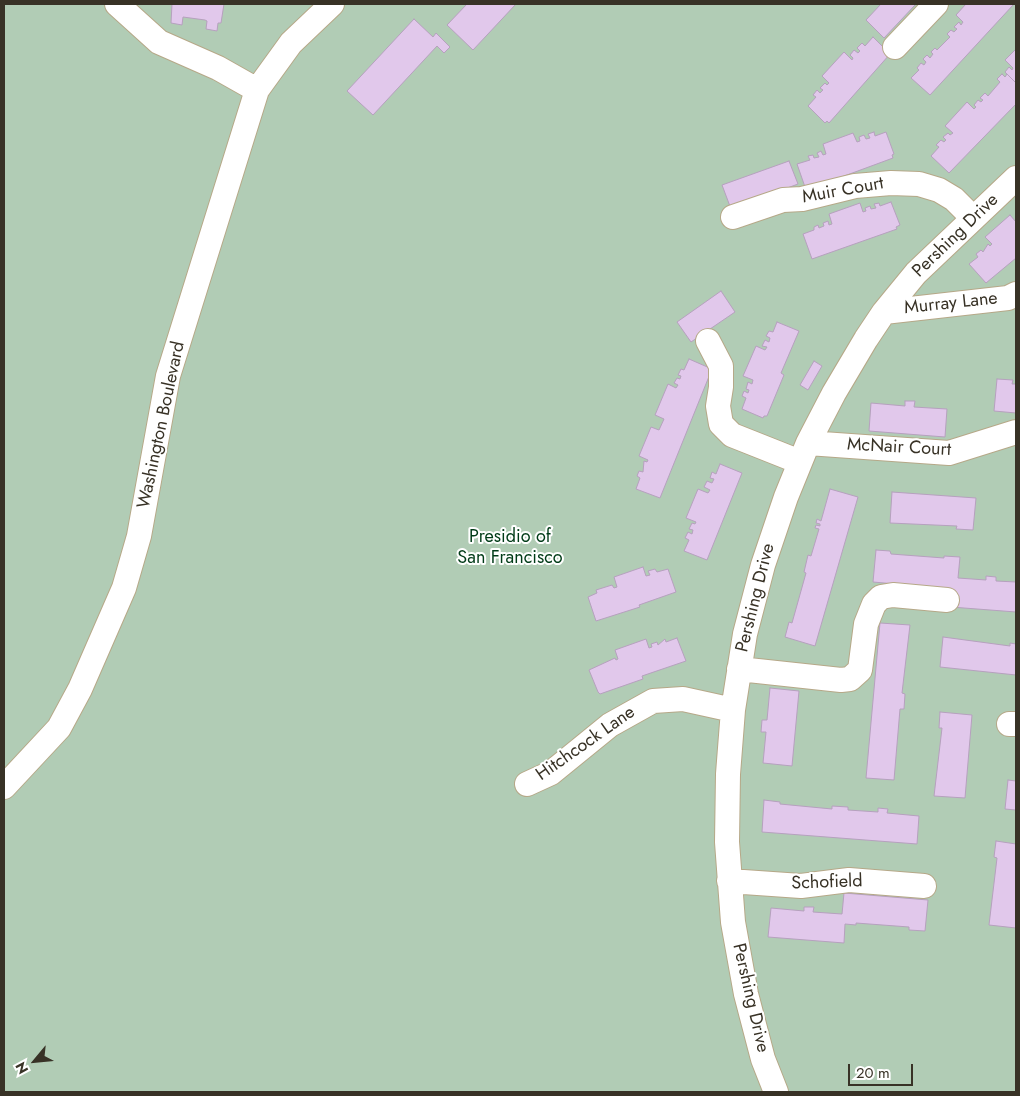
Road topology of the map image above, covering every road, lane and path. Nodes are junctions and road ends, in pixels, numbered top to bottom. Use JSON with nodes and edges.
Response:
{"nodes":[{"id":1,"x":117,"y":4,"type":"edge"},
{"id":2,"x":332,"y":4,"type":"edge"},
{"id":3,"x":936,"y":4,"type":"edge"},
{"id":4,"x":894,"y":47,"type":"dead end"},
{"id":5,"x":257,"y":90,"type":"junction"},
{"id":6,"x":1016,"y":178,"type":"edge"},
{"id":7,"x":733,"y":217,"type":"dead end"},
{"id":8,"x":973,"y":218,"type":"junction"},
{"id":9,"x":1016,"y":294,"type":"edge"},
{"id":10,"x":884,"y":312,"type":"junction"},
{"id":11,"x":708,"y":341,"type":"dead end"},
{"id":12,"x":1016,"y":432,"type":"edge"},
{"id":13,"x":804,"y":452,"type":"junction"},
{"id":14,"x":947,"y":600,"type":"dead end"},
{"id":15,"x":739,"y":669,"type":"junction"},
{"id":16,"x":734,"y":710,"type":"junction"},
{"id":17,"x":527,"y":784,"type":"dead end"},
{"id":18,"x":4,"y":787,"type":"edge"},
{"id":19,"x":729,"y":881,"type":"junction"},
{"id":20,"x":924,"y":886,"type":"dead end"},
{"id":21,"x":776,"y":1092,"type":"edge"}],
"edges":[{"from":1,"to":5,"type":"street"},
{"from":2,"to":5,"type":"street","name":"Washington Boulevard"},
{"from":3,"to":4,"type":"street"},
{"from":5,"to":18,"type":"street","name":"Washington Boulevard"},
{"from":6,"to":8,"type":"street","name":"Pershing Drive"},
{"from":7,"to":8,"type":"street","name":"Muir Court"},
{"from":8,"to":10,"type":"street","name":"Pershing Drive"},
{"from":9,"to":10,"type":"street","name":"Murray Lane"},
{"from":10,"to":13,"type":"street","name":"Pershing Drive"},
{"from":11,"to":13,"type":"street","name":"McNair Court"},
{"from":12,"to":13,"type":"street","name":"McNair Court"},
{"from":13,"to":15,"type":"street","name":"Pershing Drive"},
{"from":14,"to":15,"type":"street"},
{"from":15,"to":16,"type":"street","name":"Pershing Drive"},
{"from":16,"to":17,"type":"street","name":"Hitchcock Lane"},
{"from":16,"to":19,"type":"street","name":"Pershing Drive"},
{"from":19,"to":20,"type":"street","name":"Schofield"},
{"from":19,"to":21,"type":"street","name":"Pershing Drive"}]}
